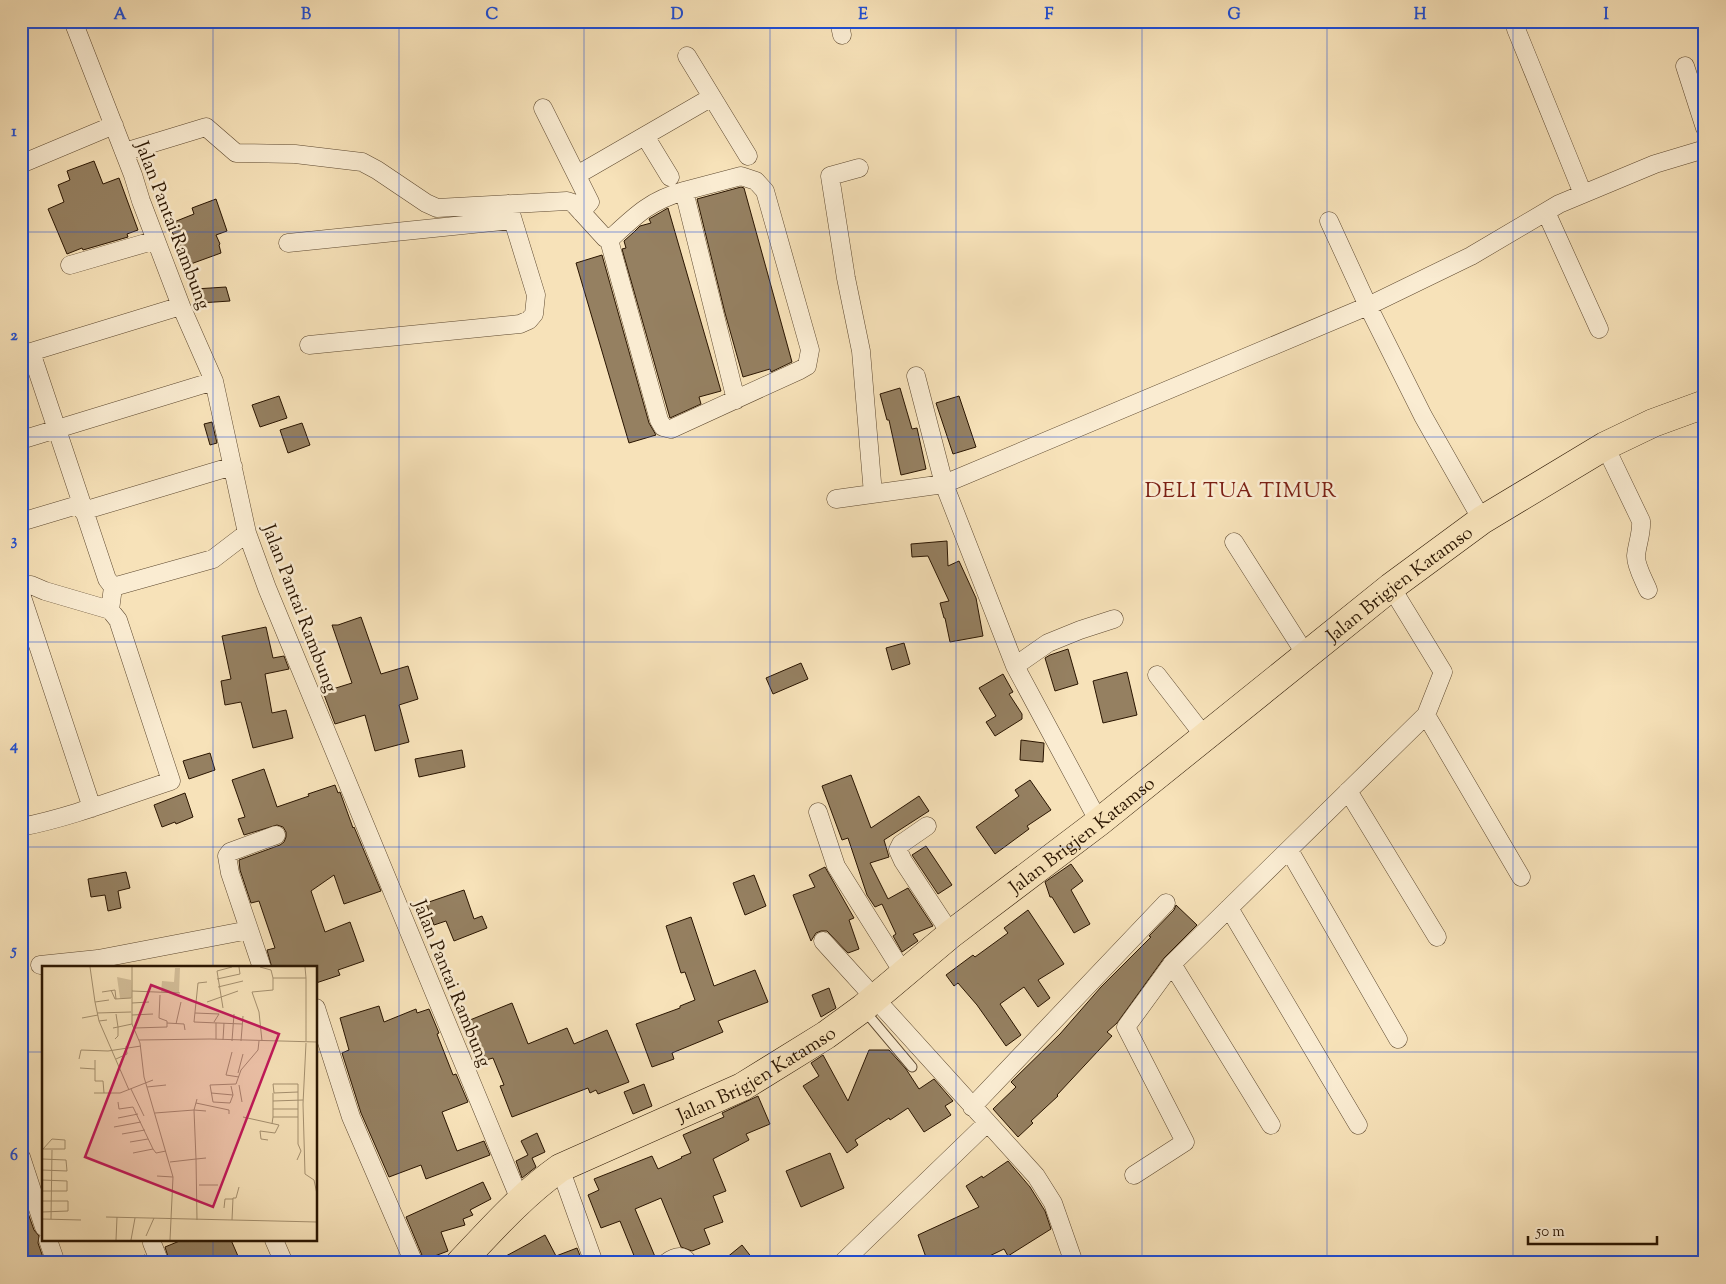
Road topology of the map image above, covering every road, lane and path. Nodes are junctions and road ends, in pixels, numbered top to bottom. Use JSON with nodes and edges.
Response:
{"nodes":[{"id":1,"x":73,"y":21,"type":"edge"},
{"id":2,"x":1516,"y":29,"type":"dead end"},
{"id":3,"x":687,"y":56,"type":"dead end"},
{"id":4,"x":1685,"y":66,"type":"dead end"},
{"id":5,"x":712,"y":97,"type":"junction"},
{"id":6,"x":543,"y":108,"type":"dead end"},
{"id":7,"x":114,"y":125,"type":"junction"},
{"id":8,"x":1705,"y":128,"type":"edge"},
{"id":9,"x":644,"y":136,"type":"junction"},
{"id":10,"x":1705,"y":149,"type":"edge"},
{"id":11,"x":124,"y":152,"type":"junction"},
{"id":12,"x":748,"y":156,"type":"dead end"},
{"id":13,"x":21,"y":164,"type":"edge"},
{"id":14,"x":859,"y":168,"type":"dead end"},
{"id":15,"x":577,"y":176,"type":"junction"},
{"id":16,"x":670,"y":177,"type":"dead end"},
{"id":17,"x":684,"y":191,"type":"junction"},
{"id":18,"x":1584,"y":194,"type":"junction"},
{"id":19,"x":510,"y":212,"type":"junction"},
{"id":20,"x":1546,"y":212,"type":"junction"},
{"id":21,"x":587,"y":218,"type":"junction"},
{"id":22,"x":1329,"y":221,"type":"dead end"},
{"id":23,"x":607,"y":239,"type":"junction"},
{"id":24,"x":156,"y":240,"type":"junction"},
{"id":25,"x":288,"y":243,"type":"dead end"},
{"id":26,"x":70,"y":265,"type":"dead end"},
{"id":27,"x":181,"y":306,"type":"junction"},
{"id":28,"x":1368,"y":306,"type":"junction"},
{"id":29,"x":1599,"y":329,"type":"dead end"},
{"id":30,"x":309,"y":345,"type":"dead end"},
{"id":31,"x":26,"y":354,"type":"edge"},
{"id":32,"x":916,"y":376,"type":"dead end"},
{"id":33,"x":214,"y":381,"type":"junction"},
{"id":34,"x":736,"y":400,"type":"junction"},
{"id":35,"x":1705,"y":404,"type":"edge"},
{"id":36,"x":58,"y":428,"type":"junction"},
{"id":37,"x":21,"y":440,"type":"edge"},
{"id":38,"x":1605,"y":446,"type":"junction"},
{"id":39,"x":232,"y":466,"type":"junction"},
{"id":40,"x":944,"y":484,"type":"junction"},
{"id":41,"x":873,"y":494,"type":"junction"},
{"id":42,"x":836,"y":500,"type":"dead end"},
{"id":43,"x":82,"y":507,"type":"junction"},
{"id":44,"x":1482,"y":520,"type":"junction"},
{"id":45,"x":21,"y":522,"type":"edge"},
{"id":46,"x":247,"y":533,"type":"junction"},
{"id":47,"x":1234,"y":542,"type":"dead end"},
{"id":48,"x":21,"y":586,"type":"edge"},
{"id":49,"x":113,"y":587,"type":"junction"},
{"id":50,"x":1391,"y":587,"type":"junction"},
{"id":51,"x":1648,"y":590,"type":"dead end"},
{"id":52,"x":21,"y":594,"type":"edge"},
{"id":53,"x":110,"y":610,"type":"junction"},
{"id":54,"x":1114,"y":619,"type":"dead end"},
{"id":55,"x":1306,"y":655,"type":"junction"},
{"id":56,"x":1015,"y":666,"type":"junction"},
{"id":57,"x":1157,"y":675,"type":"dead end"},
{"id":58,"x":1426,"y":715,"type":"junction"},
{"id":59,"x":1205,"y":737,"type":"junction"},
{"id":60,"x":1348,"y":791,"type":"junction"},
{"id":61,"x":92,"y":808,"type":"junction"},
{"id":62,"x":818,"y":812,"type":"dead end"},
{"id":63,"x":1100,"y":822,"type":"junction"},
{"id":64,"x":21,"y":826,"type":"edge"},
{"id":65,"x":927,"y":826,"type":"dead end"},
{"id":66,"x":276,"y":835,"type":"dead end"},
{"id":67,"x":1288,"y":850,"type":"junction"},
{"id":68,"x":1521,"y":877,"type":"dead end"},
{"id":69,"x":1166,"y":903,"type":"dead end"},
{"id":70,"x":1229,"y":908,"type":"junction"},
{"id":71,"x":249,"y":930,"type":"junction"},
{"id":72,"x":951,"y":934,"type":"junction"},
{"id":73,"x":1437,"y":938,"type":"dead end"},
{"id":74,"x":823,"y":942,"type":"dead end"},
{"id":75,"x":1172,"y":964,"type":"junction"},
{"id":76,"x":40,"y":965,"type":"dead end"},
{"id":77,"x":261,"y":966,"type":"edge"},
{"id":78,"x":904,"y":974,"type":"junction"},
{"id":79,"x":868,"y":1003,"type":"junction"},
{"id":80,"x":318,"y":1014,"type":"edge"},
{"id":81,"x":1398,"y":1039,"type":"dead end"},
{"id":82,"x":912,"y":1067,"type":"dead end"},
{"id":83,"x":972,"y":1107,"type":"junction"},
{"id":84,"x":987,"y":1123,"type":"junction"},
{"id":85,"x":1271,"y":1125,"type":"dead end"},
{"id":86,"x":1358,"y":1125,"type":"dead end"},
{"id":87,"x":21,"y":1157,"type":"edge"},
{"id":88,"x":560,"y":1168,"type":"junction"},
{"id":89,"x":1134,"y":1175,"type":"dead end"},
{"id":90,"x":520,"y":1200,"type":"junction"},
{"id":91,"x":42,"y":1221,"type":"edge"},
{"id":92,"x":49,"y":1242,"type":"edge"},
{"id":93,"x":275,"y":1242,"type":"edge"},
{"id":94,"x":152,"y":1243,"type":"dead end"},
{"id":95,"x":56,"y":1263,"type":"edge"},
{"id":96,"x":160,"y":1263,"type":"edge"},
{"id":97,"x":284,"y":1263,"type":"edge"},
{"id":98,"x":414,"y":1263,"type":"edge"},
{"id":99,"x":460,"y":1263,"type":"edge"},
{"id":100,"x":594,"y":1263,"type":"edge"},
{"id":101,"x":666,"y":1263,"type":"edge"},
{"id":102,"x":689,"y":1263,"type":"edge"},
{"id":103,"x":842,"y":1263,"type":"edge"},
{"id":104,"x":1074,"y":1263,"type":"edge"}],
"edges":[{"from":1,"to":7,"type":"street","name":"Jalan Pantai Rambung"},
{"from":2,"to":18,"type":"street"},
{"from":3,"to":5,"type":"street"},
{"from":4,"to":8,"type":"street"},
{"from":5,"to":9,"type":"street"},
{"from":5,"to":12,"type":"street"},
{"from":6,"to":15,"type":"street"},
{"from":7,"to":11,"type":"street","name":"Jalan Pantai Rambung"},
{"from":7,"to":13,"type":"street"},
{"from":9,"to":15,"type":"street"},
{"from":9,"to":16,"type":"street"},
{"from":10,"to":18,"type":"street"},
{"from":11,"to":19,"type":"street"},
{"from":11,"to":24,"type":"street","name":"Jalan Pantai Rambung"},
{"from":14,"to":41,"type":"street"},
{"from":15,"to":21,"type":"street"},
{"from":17,"to":23,"type":"street"},
{"from":17,"to":34,"type":"street"},
{"from":17,"to":34,"type":"street"},
{"from":18,"to":20,"type":"street"},
{"from":19,"to":21,"type":"street"},
{"from":19,"to":25,"type":"street"},
{"from":19,"to":30,"type":"street"},
{"from":20,"to":28,"type":"street"},
{"from":20,"to":29,"type":"street"},
{"from":21,"to":23,"type":"street"},
{"from":22,"to":28,"type":"street"},
{"from":23,"to":34,"type":"street"},
{"from":24,"to":26,"type":"street"},
{"from":24,"to":27,"type":"street","name":"Jalan Pantai Rambung"},
{"from":27,"to":31,"type":"street"},
{"from":27,"to":33,"type":"street","name":"Jalan Pantai Rambung"},
{"from":28,"to":40,"type":"street"},
{"from":28,"to":44,"type":"street"},
{"from":31,"to":36,"type":"street"},
{"from":32,"to":40,"type":"street"},
{"from":33,"to":36,"type":"street"},
{"from":33,"to":39,"type":"street","name":"Jalan Pantai Rambung"},
{"from":35,"to":38,"type":"main road","name":"Jalan Brigjen Katamso"},
{"from":36,"to":37,"type":"street"},
{"from":36,"to":43,"type":"street"},
{"from":38,"to":44,"type":"main road","name":"Jalan Brigjen Katamso"},
{"from":38,"to":51,"type":"street"},
{"from":39,"to":43,"type":"street"},
{"from":39,"to":46,"type":"street","name":"Jalan Pantai Rambung"},
{"from":40,"to":41,"type":"street"},
{"from":40,"to":56,"type":"street"},
{"from":41,"to":42,"type":"street"},
{"from":43,"to":45,"type":"street"},
{"from":43,"to":49,"type":"street"},
{"from":44,"to":50,"type":"main road","name":"Jalan Brigjen Katamso"},
{"from":46,"to":49,"type":"street"},
{"from":46,"to":90,"type":"street","name":"Jalan Pantai Rambung"},
{"from":47,"to":55,"type":"street"},
{"from":48,"to":53,"type":"street"},
{"from":49,"to":53,"type":"street"},
{"from":50,"to":55,"type":"main road","name":"Jalan Brigjen Katamso"},
{"from":50,"to":58,"type":"street"},
{"from":52,"to":61,"type":"street"},
{"from":53,"to":61,"type":"street"},
{"from":54,"to":56,"type":"street"},
{"from":55,"to":59,"type":"main road","name":"Jalan Brigjen Katamso"},
{"from":56,"to":63,"type":"street"},
{"from":57,"to":59,"type":"street"},
{"from":58,"to":60,"type":"street"},
{"from":58,"to":68,"type":"street"},
{"from":59,"to":63,"type":"main road","name":"Jalan Brigjen Katamso"},
{"from":60,"to":67,"type":"street"},
{"from":60,"to":73,"type":"street"},
{"from":61,"to":64,"type":"street"},
{"from":62,"to":78,"type":"street"},
{"from":63,"to":72,"type":"main road","name":"Jalan Brigjen Katamso"},
{"from":65,"to":72,"type":"street"},
{"from":66,"to":71,"type":"street"},
{"from":67,"to":70,"type":"street"},
{"from":67,"to":81,"type":"street"},
{"from":69,"to":83,"type":"street"},
{"from":70,"to":75,"type":"street"},
{"from":70,"to":86,"type":"street"},
{"from":71,"to":76,"type":"street"},
{"from":71,"to":77,"type":"street"},
{"from":72,"to":78,"type":"main road","name":"Jalan Brigjen Katamso"},
{"from":74,"to":79,"type":"street"},
{"from":75,"to":85,"type":"street"},
{"from":75,"to":89,"type":"street"},
{"from":78,"to":79,"type":"main road","name":"Jalan Brigjen Katamso"},
{"from":79,"to":82,"type":"lane"},
{"from":79,"to":83,"type":"street"},
{"from":79,"to":88,"type":"main road","name":"Jalan Brigjen Katamso"},
{"from":80,"to":98,"type":"street"},
{"from":83,"to":84,"type":"street"},
{"from":84,"to":103,"type":"street"},
{"from":84,"to":104,"type":"street"},
{"from":87,"to":91,"type":"street"},
{"from":88,"to":90,"type":"main road","name":"Jalan Brigjen Katamso"},
{"from":88,"to":100,"type":"street"},
{"from":90,"to":99,"type":"main road","name":"Jalan Brigjen Katamso"},
{"from":92,"to":95,"type":"street"},
{"from":93,"to":97,"type":"street"},
{"from":94,"to":96,"type":"street"},
{"from":101,"to":102,"type":"street"}]}
